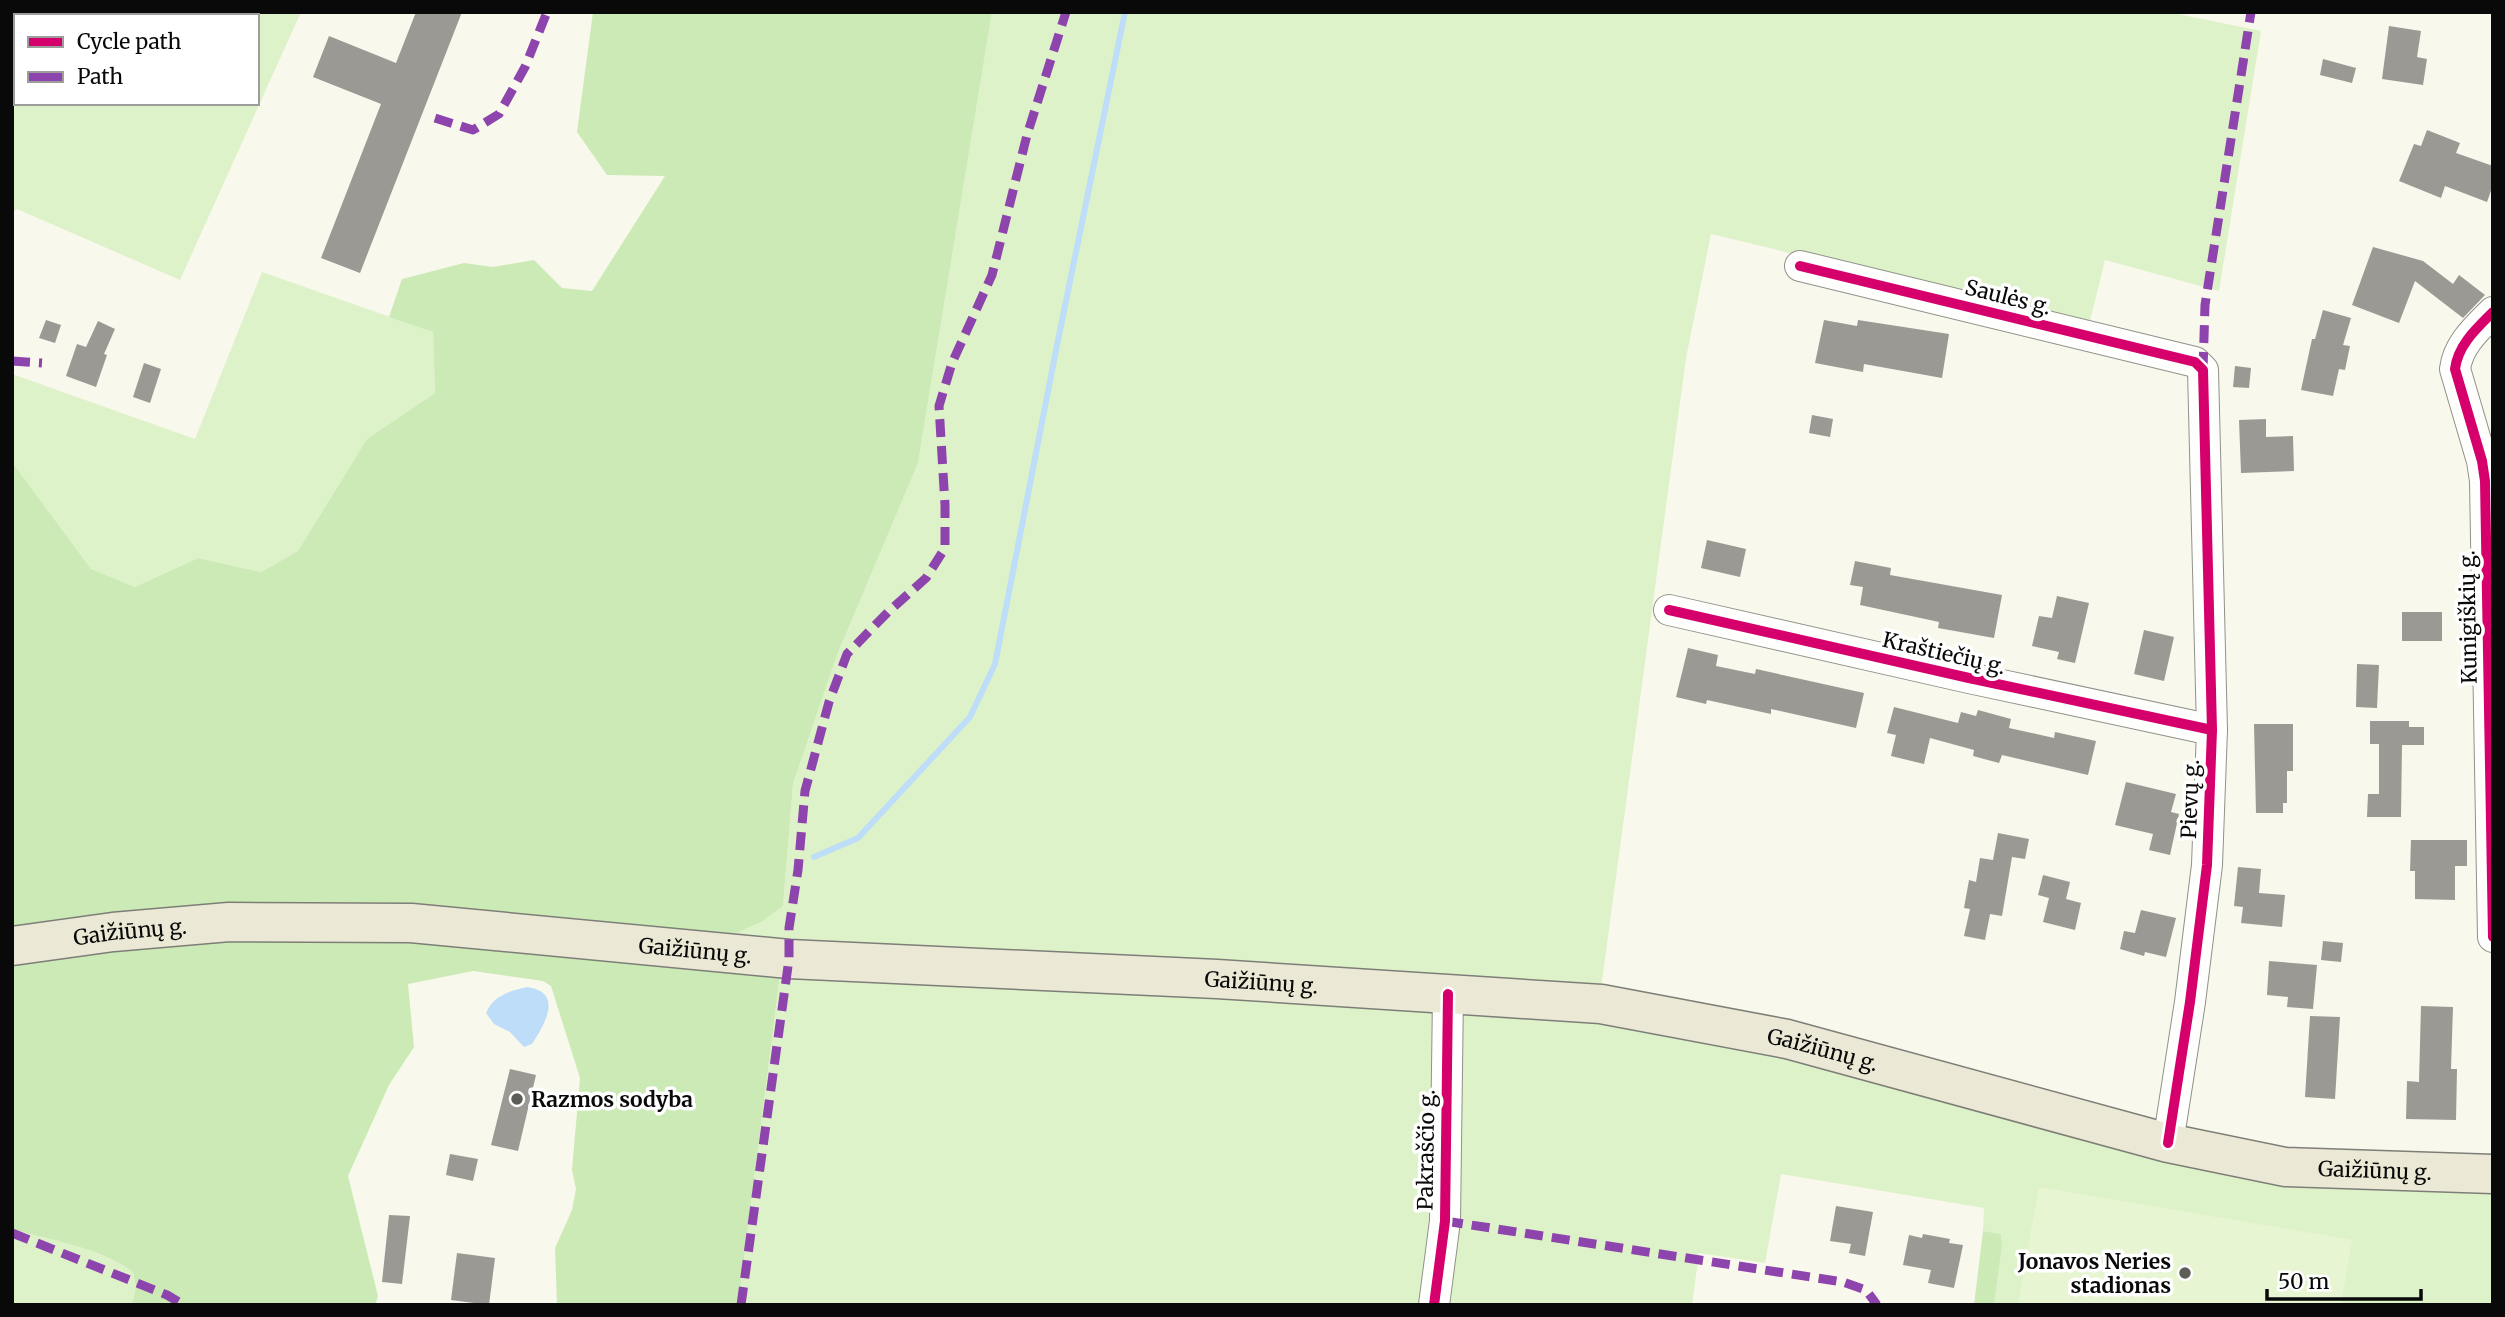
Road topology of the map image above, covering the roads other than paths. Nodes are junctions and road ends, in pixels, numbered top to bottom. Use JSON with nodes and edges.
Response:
{"nodes":[{"id":1,"x":1801,"y":266,"type":"dead end"},
{"id":2,"x":2493,"y":312,"type":"edge"},
{"id":3,"x":2203,"y":370,"type":"joint"},
{"id":4,"x":1670,"y":610,"type":"dead end"},
{"id":5,"x":2212,"y":730,"type":"junction"},
{"id":6,"x":2493,"y":937,"type":"edge"},
{"id":7,"x":12,"y":946,"type":"edge"},
{"id":8,"x":1448,"y":994,"type":"junction"},
{"id":9,"x":2168,"y":1143,"type":"junction"},
{"id":10,"x":2493,"y":1174,"type":"edge"},
{"id":11,"x":1434,"y":1305,"type":"edge"}],
"edges":[{"from":1,"to":3,"type":"street","name":"Saulės g."},
{"from":2,"to":6,"type":"street","name":"Kunigiškių g."},
{"from":3,"to":5,"type":"street","name":"Pievų g."},
{"from":4,"to":5,"type":"street","name":"Kraštiečių g."},
{"from":5,"to":9,"type":"street","name":"Pievų g."},
{"from":7,"to":8,"type":"main road","name":"Gaižiūnų g."},
{"from":8,"to":9,"type":"main road","name":"Gaižiūnų g."},
{"from":8,"to":11,"type":"street","name":"Pakraščio g."},
{"from":9,"to":10,"type":"main road","name":"Gaižiūnų g."}]}
